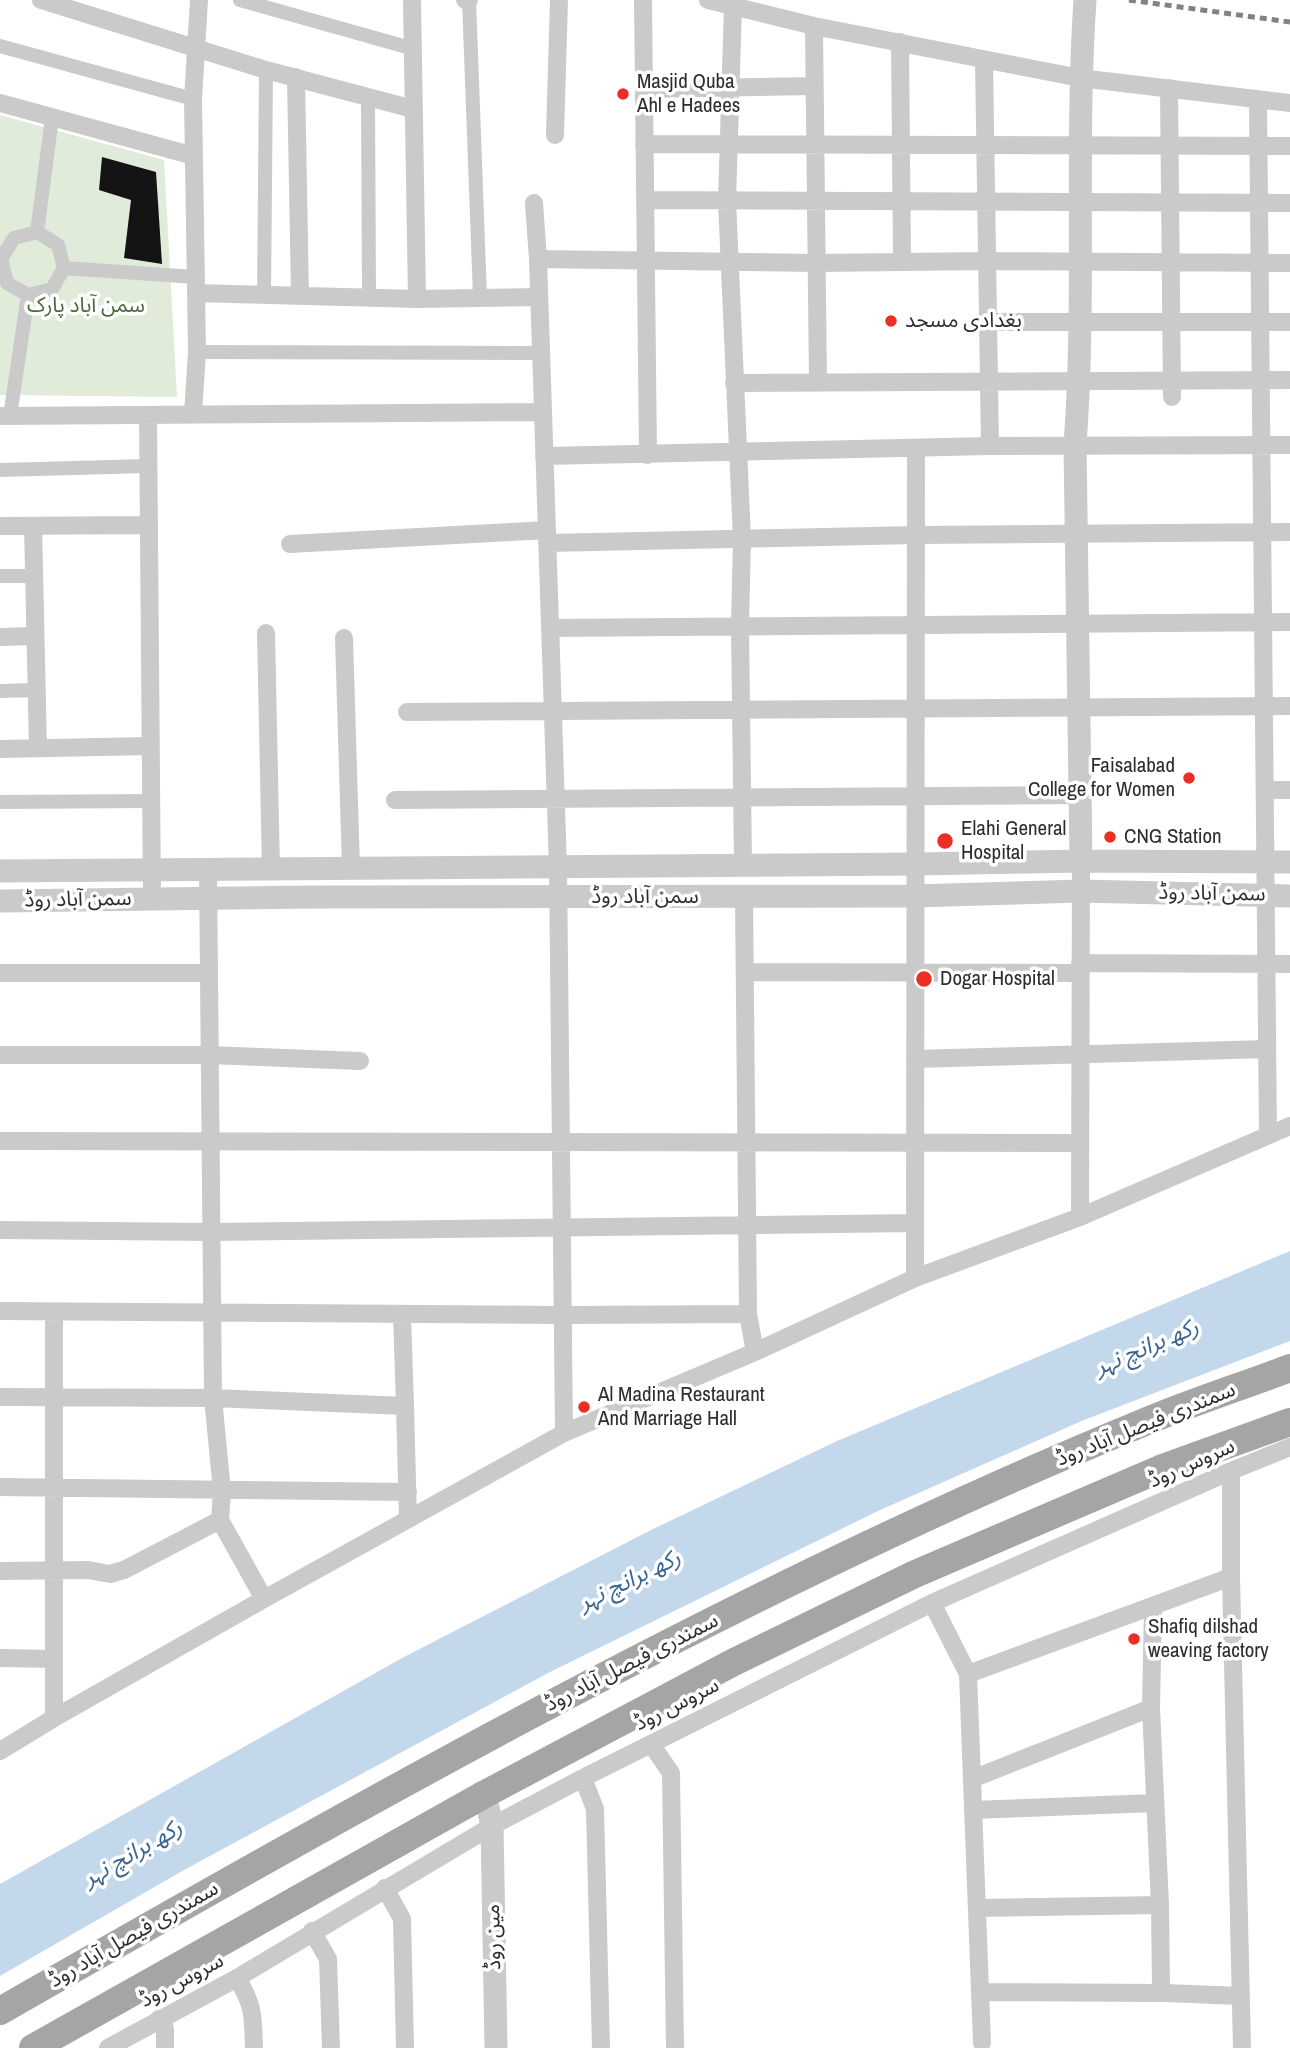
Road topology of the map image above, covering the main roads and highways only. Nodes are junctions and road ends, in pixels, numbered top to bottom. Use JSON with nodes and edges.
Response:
{"nodes":[{"id":1,"x":1290,"y":1368,"type":"edge"},
{"id":2,"x":1290,"y":1422,"type":"edge"},
{"id":3,"x":0,"y":2011,"type":"edge"},
{"id":4,"x":33,"y":2048,"type":"edge"}],
"edges":[{"from":1,"to":3,"type":"main road","name":"سمندری فیصل آباد روڈ"},
{"from":2,"to":4,"type":"main road"}]}
